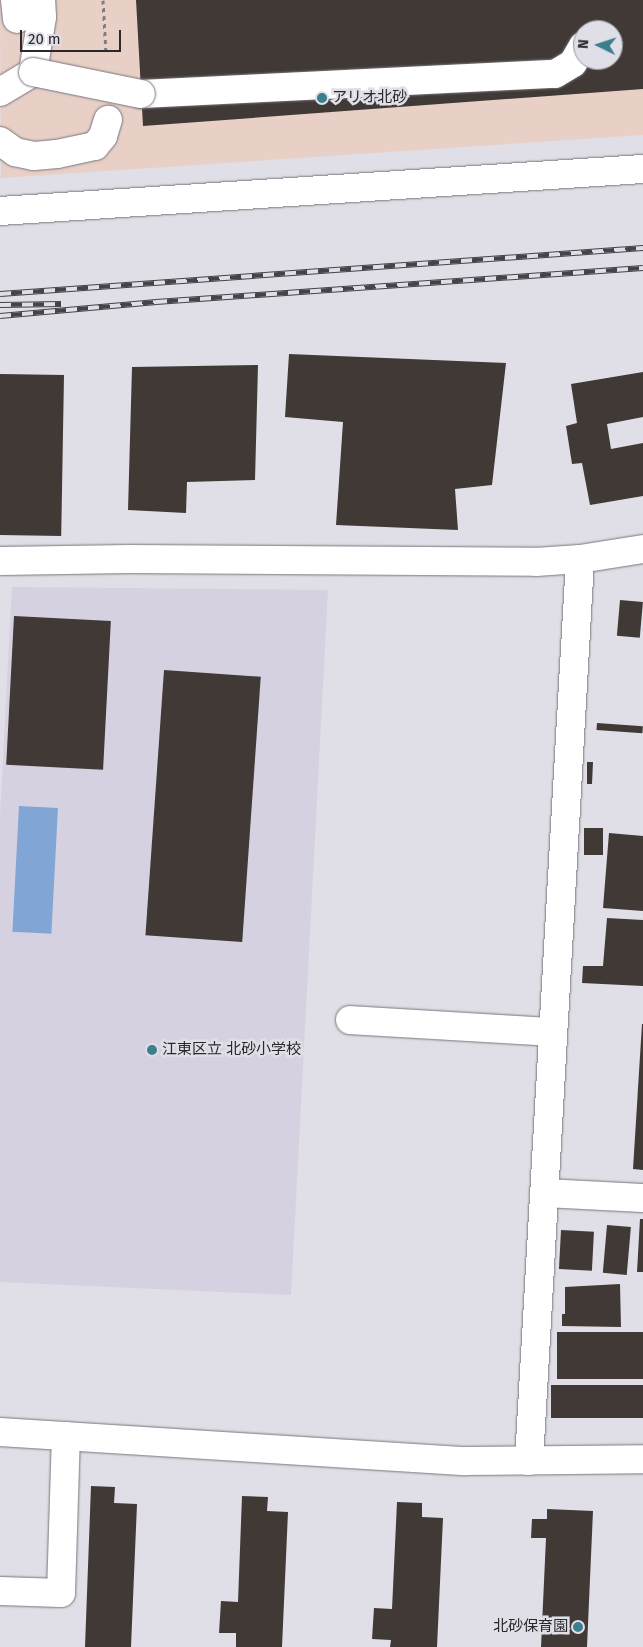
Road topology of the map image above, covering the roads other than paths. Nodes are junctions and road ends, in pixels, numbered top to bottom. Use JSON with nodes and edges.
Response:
{"nodes":[{"id":1,"x":41,"y":0,"type":"edge"},
{"id":2,"x":573,"y":63,"type":"edge"},
{"id":3,"x":0,"y":68,"type":"edge"},
{"id":4,"x":33,"y":72,"type":"junction"},
{"id":5,"x":0,"y":92,"type":"edge"},
{"id":6,"x":108,"y":120,"type":"dead end"},
{"id":7,"x":0,"y":141,"type":"edge"},
{"id":8,"x":643,"y":169,"type":"edge"},
{"id":9,"x":0,"y":212,"type":"edge"},
{"id":10,"x":643,"y":549,"type":"edge"},
{"id":11,"x":580,"y":559,"type":"junction"},
{"id":12,"x":0,"y":561,"type":"edge"},
{"id":13,"x":350,"y":1020,"type":"dead end"},
{"id":14,"x":553,"y":1032,"type":"junction"},
{"id":15,"x":544,"y":1193,"type":"junction"},
{"id":16,"x":643,"y":1198,"type":"edge"},
{"id":17,"x":0,"y":1432,"type":"edge"},
{"id":18,"x":66,"y":1436,"type":"junction"},
{"id":19,"x":643,"y":1459,"type":"edge"},
{"id":20,"x":529,"y":1461,"type":"junction"},
{"id":21,"x":0,"y":1591,"type":"edge"}],
"edges":[{"from":1,"to":4,"type":"street"},
{"from":2,"to":4,"type":"street","bridge":true},
{"from":3,"to":4,"type":"street"},
{"from":4,"to":5,"type":"street"},
{"from":6,"to":7,"type":"street"},
{"from":8,"to":9,"type":"street"},
{"from":10,"to":11,"type":"street"},
{"from":11,"to":12,"type":"street"},
{"from":11,"to":14,"type":"street"},
{"from":13,"to":14,"type":"street"},
{"from":14,"to":15,"type":"street"},
{"from":15,"to":16,"type":"street"},
{"from":15,"to":20,"type":"street"},
{"from":17,"to":18,"type":"street"},
{"from":18,"to":20,"type":"street"},
{"from":18,"to":21,"type":"street"},
{"from":19,"to":20,"type":"street"}]}
